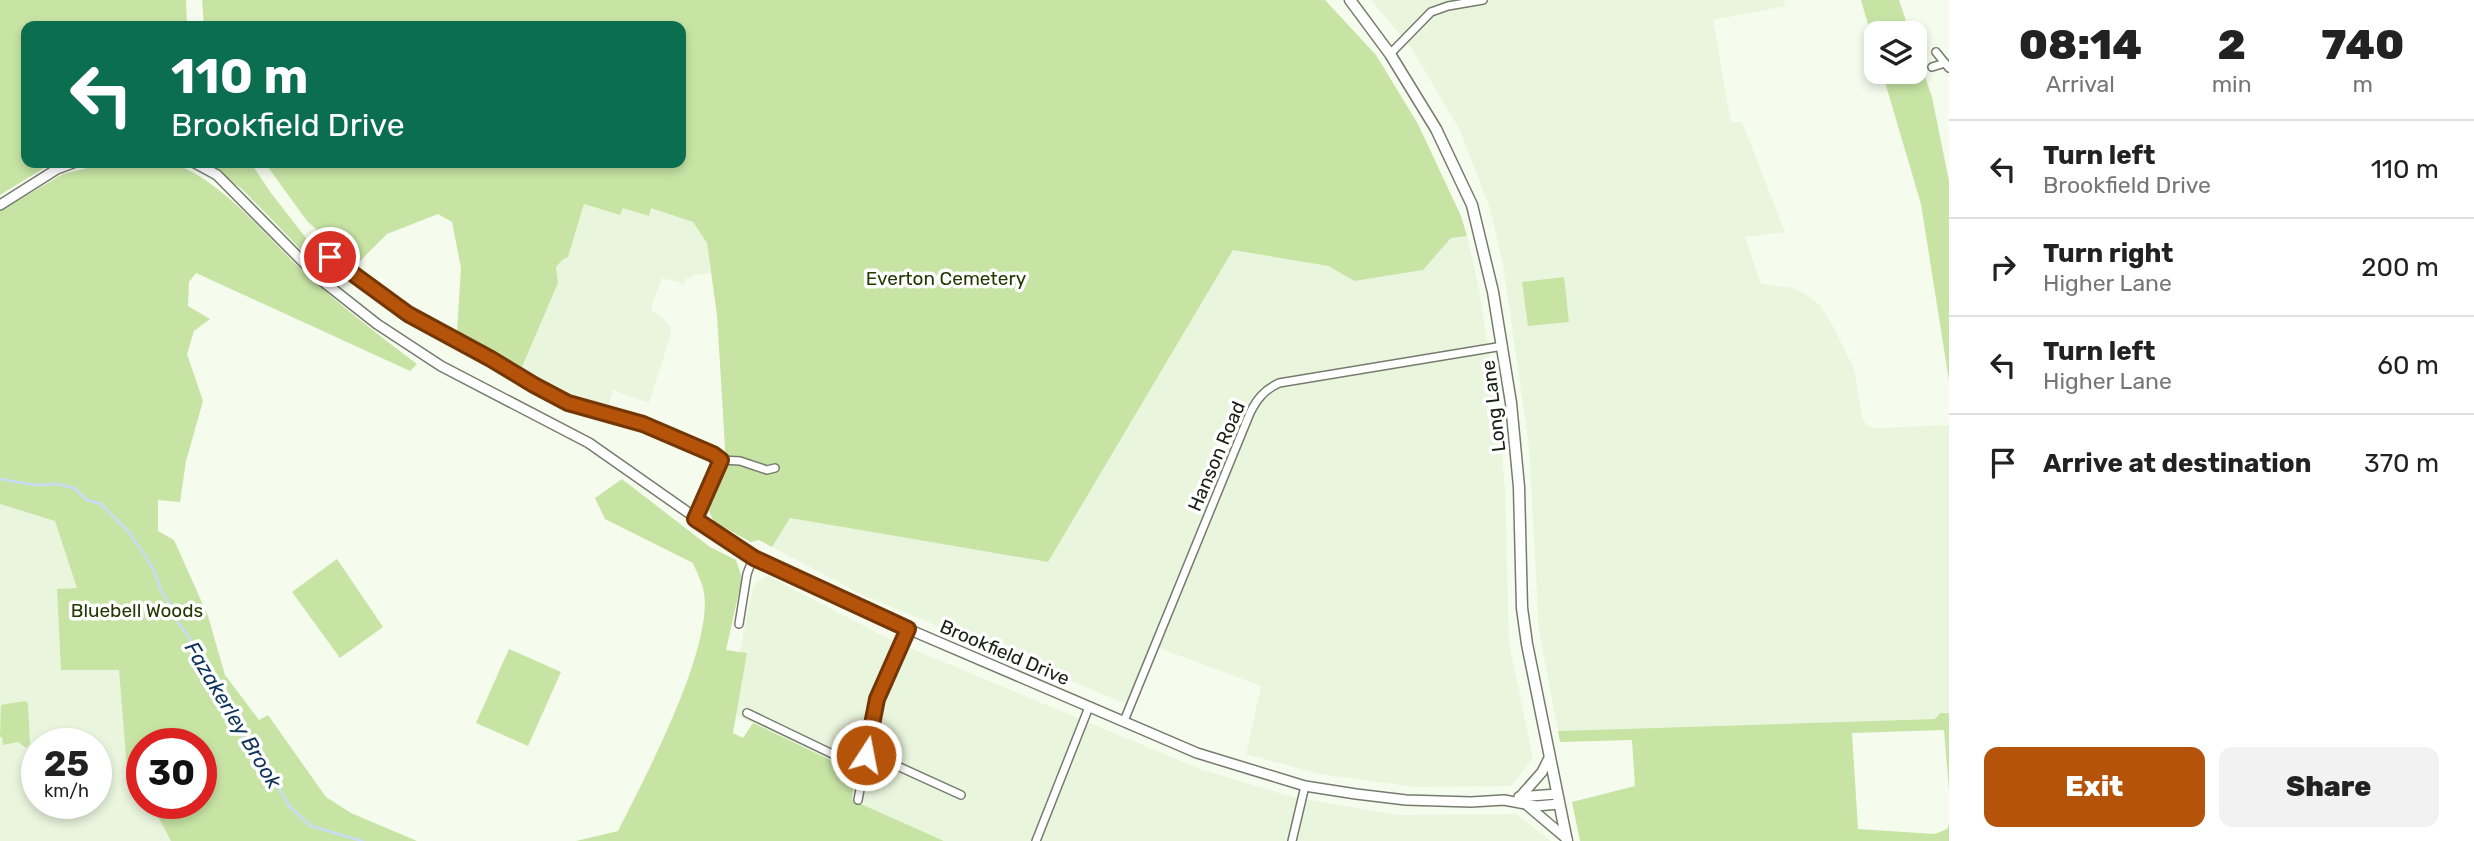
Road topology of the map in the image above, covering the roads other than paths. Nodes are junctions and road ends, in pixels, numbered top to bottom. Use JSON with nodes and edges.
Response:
{"nodes":[{"id":1,"x":1350,"y":0,"type":"edge"},
{"id":2,"x":1483,"y":0,"type":"edge"},
{"id":3,"x":1936,"y":52,"type":"dead end"},
{"id":4,"x":1390,"y":54,"type":"junction"},
{"id":5,"x":1947,"y":66,"type":"edge"},
{"id":6,"x":1932,"y":67,"type":"dead end"},
{"id":7,"x":60,"y":168,"type":"edge"},
{"id":8,"x":204,"y":168,"type":"edge"},
{"id":9,"x":0,"y":205,"type":"edge"},
{"id":10,"x":330,"y":257,"type":"dead end"},
{"id":11,"x":1503,"y":346,"type":"junction"},
{"id":12,"x":721,"y":460,"type":"junction"},
{"id":13,"x":775,"y":468,"type":"dead end"},
{"id":14,"x":695,"y":519,"type":"junction"},
{"id":15,"x":754,"y":558,"type":"junction"},
{"id":16,"x":739,"y":624,"type":"dead end"},
{"id":17,"x":908,"y":629,"type":"junction"},
{"id":18,"x":1089,"y":707,"type":"junction"},
{"id":19,"x":747,"y":713,"type":"dead end"},
{"id":20,"x":1124,"y":722,"type":"junction"},
{"id":21,"x":1549,"y":758,"type":"junction"},
{"id":22,"x":865,"y":759,"type":"junction"},
{"id":23,"x":1305,"y":786,"type":"junction"},
{"id":24,"x":961,"y":795,"type":"dead end"},
{"id":25,"x":1558,"y":799,"type":"junction"},
{"id":26,"x":858,"y":800,"type":"dead end"},
{"id":27,"x":1519,"y":800,"type":"junction"},
{"id":28,"x":1567,"y":840,"type":"edge"},
{"id":29,"x":1036,"y":841,"type":"edge"},
{"id":30,"x":1292,"y":841,"type":"edge"}],
"edges":[{"from":1,"to":4,"type":"main road","name":"Long Lane"},
{"from":2,"to":4,"type":"street"},
{"from":3,"to":5,"type":"street"},
{"from":4,"to":11,"type":"main road","name":"Long Lane"},
{"from":5,"to":6,"type":"street"},
{"from":7,"to":9,"type":"street"},
{"from":8,"to":14,"type":"street","name":"Brookfield Drive"},
{"from":10,"to":12,"type":"street"},
{"from":11,"to":20,"type":"street","name":"Hanson Road"},
{"from":11,"to":21,"type":"main road","name":"Long Lane"},
{"from":12,"to":13,"type":"street"},
{"from":12,"to":14,"type":"street"},
{"from":14,"to":15,"type":"street","name":"Brookfield Drive"},
{"from":15,"to":16,"type":"street"},
{"from":15,"to":17,"type":"street","name":"Brookfield Drive"},
{"from":17,"to":18,"type":"street","name":"Brookfield Drive"},
{"from":17,"to":22,"type":"street"},
{"from":18,"to":20,"type":"street","name":"Brookfield Drive"},
{"from":18,"to":29,"type":"street"},
{"from":19,"to":22,"type":"street"},
{"from":20,"to":23,"type":"street","name":"Brookfield Drive"},
{"from":21,"to":25,"type":"main road","name":"Long Lane"},
{"from":21,"to":27,"type":"street"},
{"from":22,"to":24,"type":"street"},
{"from":22,"to":26,"type":"street"},
{"from":23,"to":27,"type":"street","name":"Brookfield Drive"},
{"from":23,"to":30,"type":"street"},
{"from":25,"to":27,"type":"street","name":"Brookfield Drive"},
{"from":25,"to":28,"type":"main road","name":"Long Lane"},
{"from":27,"to":28,"type":"street"}]}
